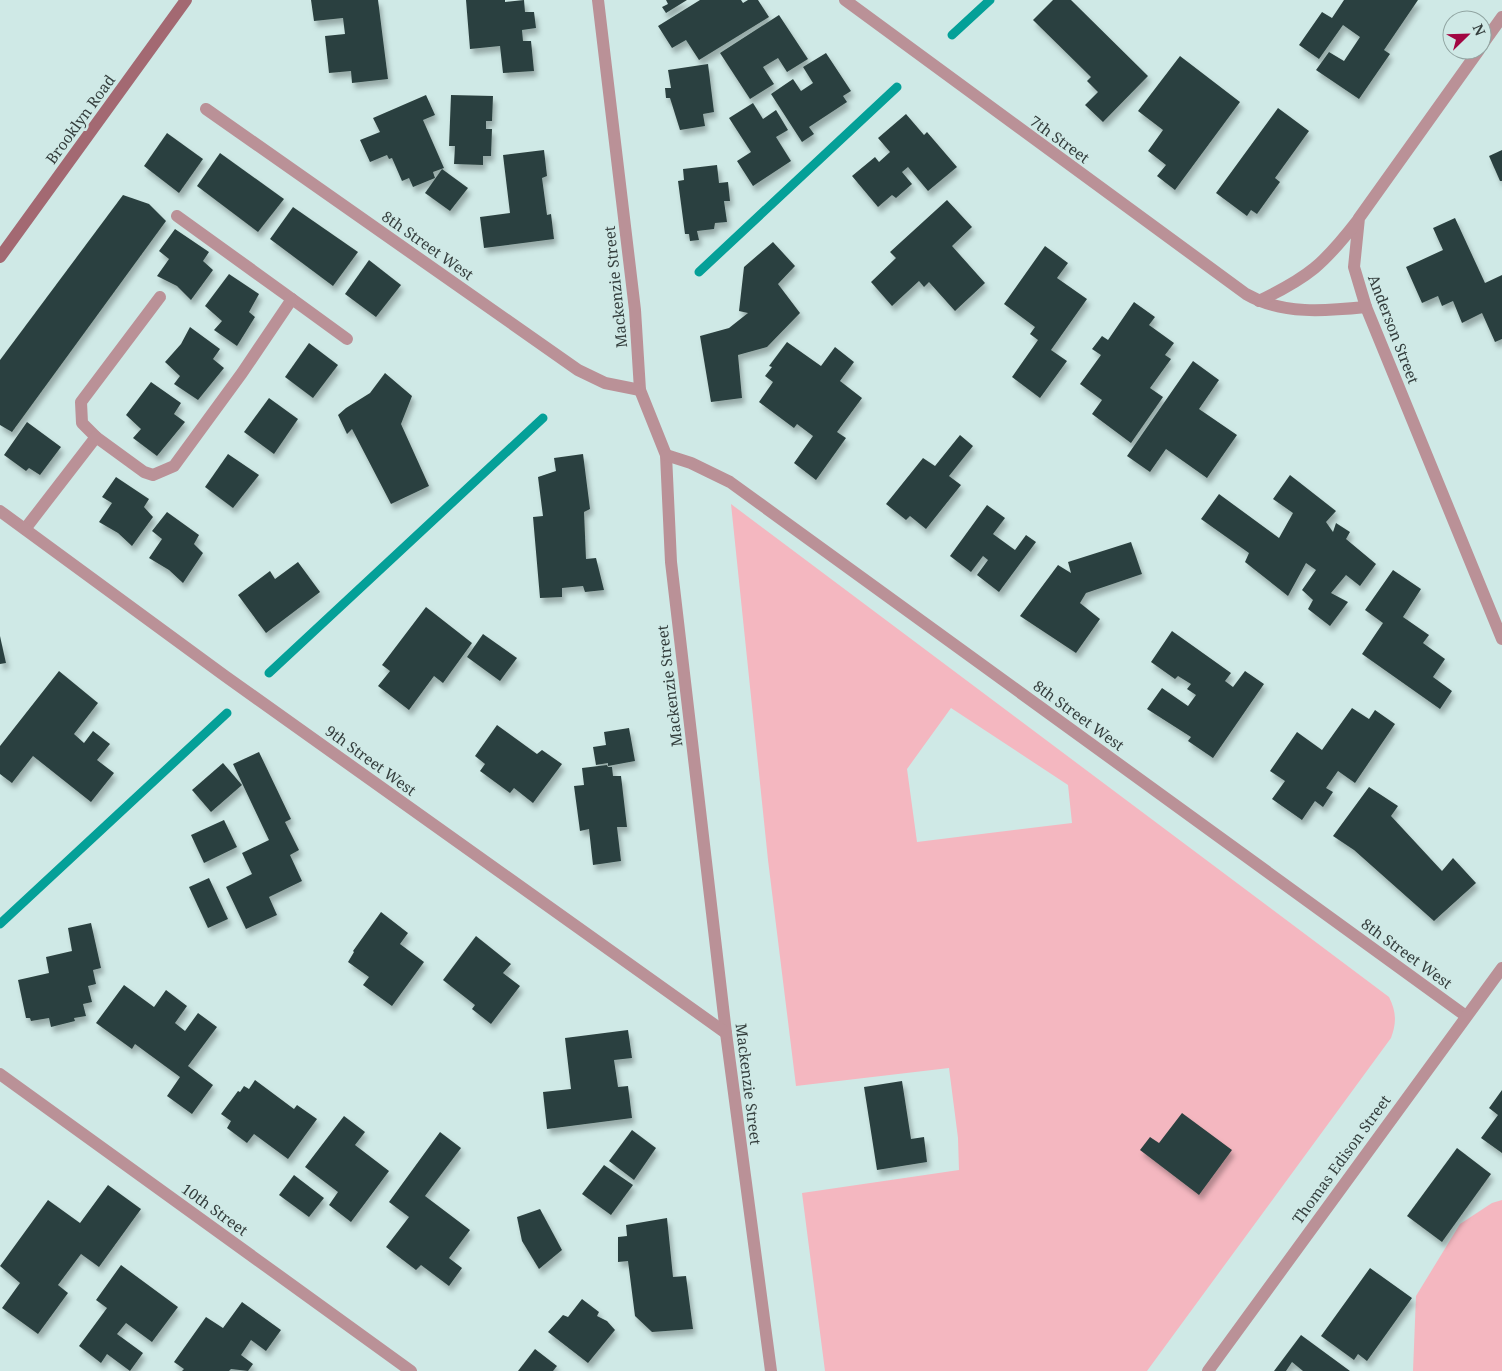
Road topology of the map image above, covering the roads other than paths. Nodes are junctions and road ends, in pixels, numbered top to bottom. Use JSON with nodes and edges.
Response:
{"nodes":[{"id":1,"x":186,"y":0,"type":"edge"},
{"id":2,"x":598,"y":0,"type":"edge"},
{"id":3,"x":845,"y":0,"type":"edge"},
{"id":4,"x":1502,"y":17,"type":"edge"},
{"id":5,"x":1492,"y":32,"type":"edge"},
{"id":6,"x":1472,"y":60,"type":"edge"},
{"id":7,"x":206,"y":109,"type":"dead end"},
{"id":8,"x":177,"y":216,"type":"dead end"},
{"id":9,"x":1359,"y":218,"type":"junction"},
{"id":10,"x":0,"y":257,"type":"edge"},
{"id":11,"x":160,"y":297,"type":"dead end"},
{"id":12,"x":292,"y":299,"type":"junction"},
{"id":13,"x":1259,"y":301,"type":"junction"},
{"id":14,"x":1366,"y":307,"type":"junction"},
{"id":15,"x":348,"y":339,"type":"dead end"},
{"id":16,"x":640,"y":390,"type":"junction"},
{"id":17,"x":96,"y":437,"type":"junction"},
{"id":18,"x":666,"y":455,"type":"junction"},
{"id":19,"x":0,"y":511,"type":"edge"},
{"id":20,"x":25,"y":529,"type":"junction"},
{"id":21,"x":1502,"y":639,"type":"edge"},
{"id":22,"x":1502,"y":968,"type":"edge"},
{"id":23,"x":1466,"y":1016,"type":"junction"},
{"id":24,"x":726,"y":1033,"type":"junction"},
{"id":25,"x":0,"y":1074,"type":"edge"},
{"id":26,"x":411,"y":1371,"type":"edge"},
{"id":27,"x":771,"y":1371,"type":"edge"},
{"id":28,"x":1208,"y":1371,"type":"edge"}],
"edges":[{"from":1,"to":10,"type":"main road","name":"Brooklyn Road"},
{"from":2,"to":16,"type":"street","name":"Mackenzie Street"},
{"from":3,"to":13,"type":"street","name":"7th Street"},
{"from":4,"to":5,"type":"street"},
{"from":6,"to":9,"type":"street","name":"Anderson Street"},
{"from":7,"to":16,"type":"street","name":"8th Street West"},
{"from":8,"to":12,"type":"street"},
{"from":9,"to":13,"type":"street"},
{"from":9,"to":14,"type":"street","name":"Anderson Street"},
{"from":11,"to":17,"type":"street"},
{"from":12,"to":15,"type":"street"},
{"from":12,"to":17,"type":"street"},
{"from":13,"to":14,"type":"street","name":"7th Street"},
{"from":14,"to":21,"type":"street","name":"Anderson Street"},
{"from":16,"to":18,"type":"street","name":"Mackenzie Street"},
{"from":17,"to":20,"type":"street"},
{"from":18,"to":23,"type":"street","name":"8th Street West"},
{"from":18,"to":24,"type":"street","name":"Mackenzie Street"},
{"from":19,"to":20,"type":"street","name":"9th Street West"},
{"from":20,"to":24,"type":"street","name":"9th Street West"},
{"from":22,"to":23,"type":"street","name":"Thomas Edison Street"},
{"from":23,"to":28,"type":"street","name":"Thomas Edison Street"},
{"from":24,"to":27,"type":"street","name":"Mackenzie Street"},
{"from":25,"to":26,"type":"street","name":"10th Street"}]}
